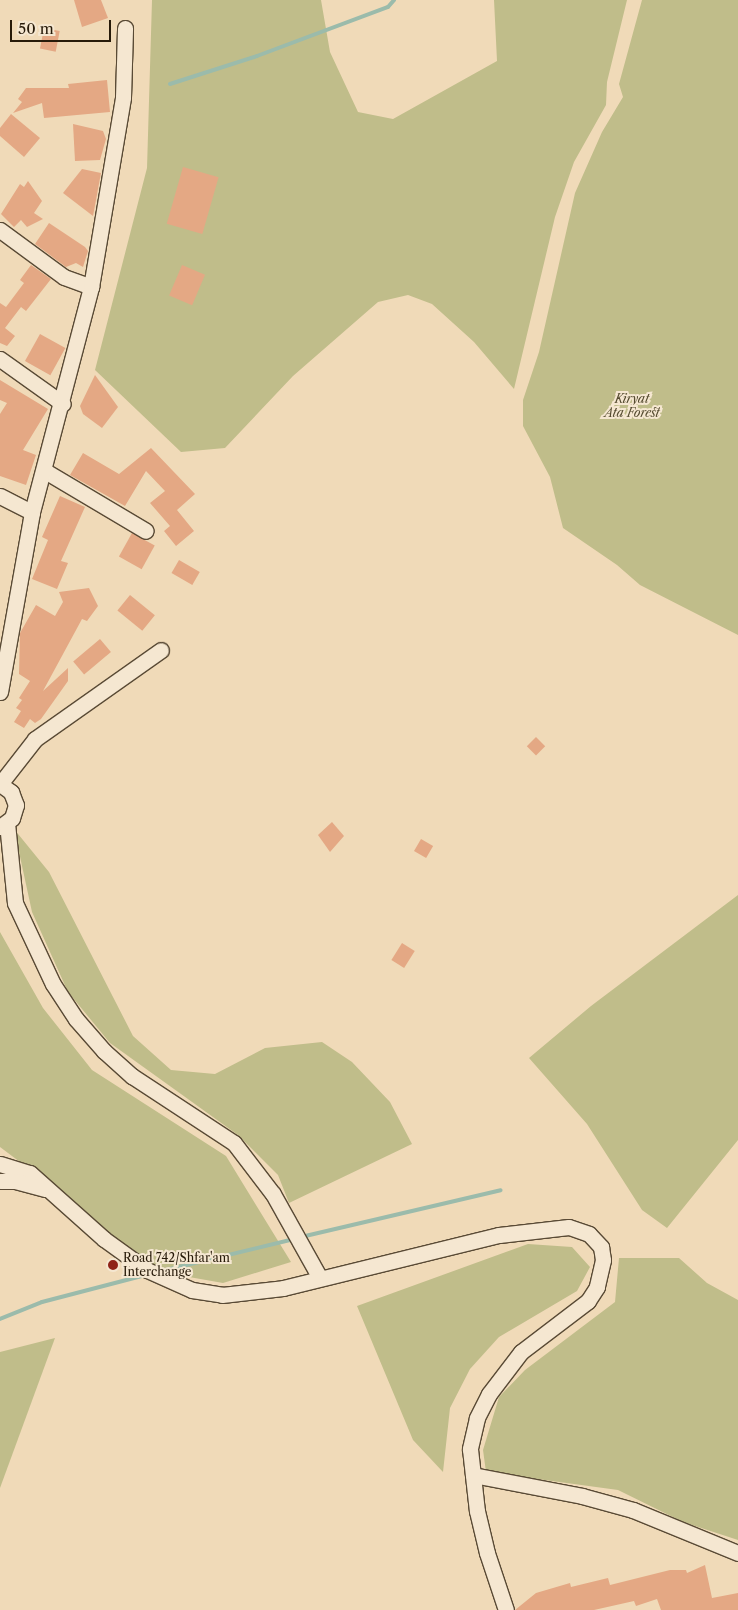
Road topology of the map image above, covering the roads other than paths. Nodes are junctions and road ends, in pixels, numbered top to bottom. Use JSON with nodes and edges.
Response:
{"nodes":[{"id":1,"x":125,"y":28,"type":"dead end"},
{"id":2,"x":0,"y":230,"type":"edge"},
{"id":3,"x":91,"y":288,"type":"junction"},
{"id":4,"x":0,"y":360,"type":"edge"},
{"id":5,"x":63,"y":404,"type":"junction"},
{"id":6,"x":45,"y":471,"type":"junction"},
{"id":7,"x":0,"y":496,"type":"edge"},
{"id":8,"x":32,"y":512,"type":"junction"},
{"id":9,"x":146,"y":531,"type":"dead end"},
{"id":10,"x":161,"y":650,"type":"dead end"},
{"id":11,"x":0,"y":692,"type":"edge"},
{"id":12,"x":0,"y":784,"type":"edge"},
{"id":13,"x":4,"y":825,"type":"edge"},
{"id":14,"x":0,"y":1164,"type":"edge"},
{"id":15,"x":0,"y":1181,"type":"edge"},
{"id":16,"x":48,"y":1190,"type":"junction"},
{"id":17,"x":320,"y":1278,"type":"junction"},
{"id":18,"x":473,"y":1475,"type":"junction"},
{"id":19,"x":738,"y":1553,"type":"edge"},
{"id":20,"x":506,"y":1610,"type":"edge"}],
"edges":[{"from":1,"to":3,"type":"street"},
{"from":2,"to":3,"type":"street"},
{"from":3,"to":5,"type":"street"},
{"from":4,"to":5,"type":"street"},
{"from":5,"to":6,"type":"street"},
{"from":6,"to":8,"type":"street"},
{"from":6,"to":9,"type":"street"},
{"from":7,"to":8,"type":"street"},
{"from":8,"to":11,"type":"street"},
{"from":10,"to":12,"type":"street"},
{"from":12,"to":13,"type":"street"},
{"from":13,"to":17,"type":"street"},
{"from":14,"to":16,"type":"street"},
{"from":15,"to":16,"type":"street"},
{"from":16,"to":17,"type":"street"},
{"from":17,"to":18,"type":"street"},
{"from":18,"to":19,"type":"street"},
{"from":18,"to":20,"type":"street"}]}
